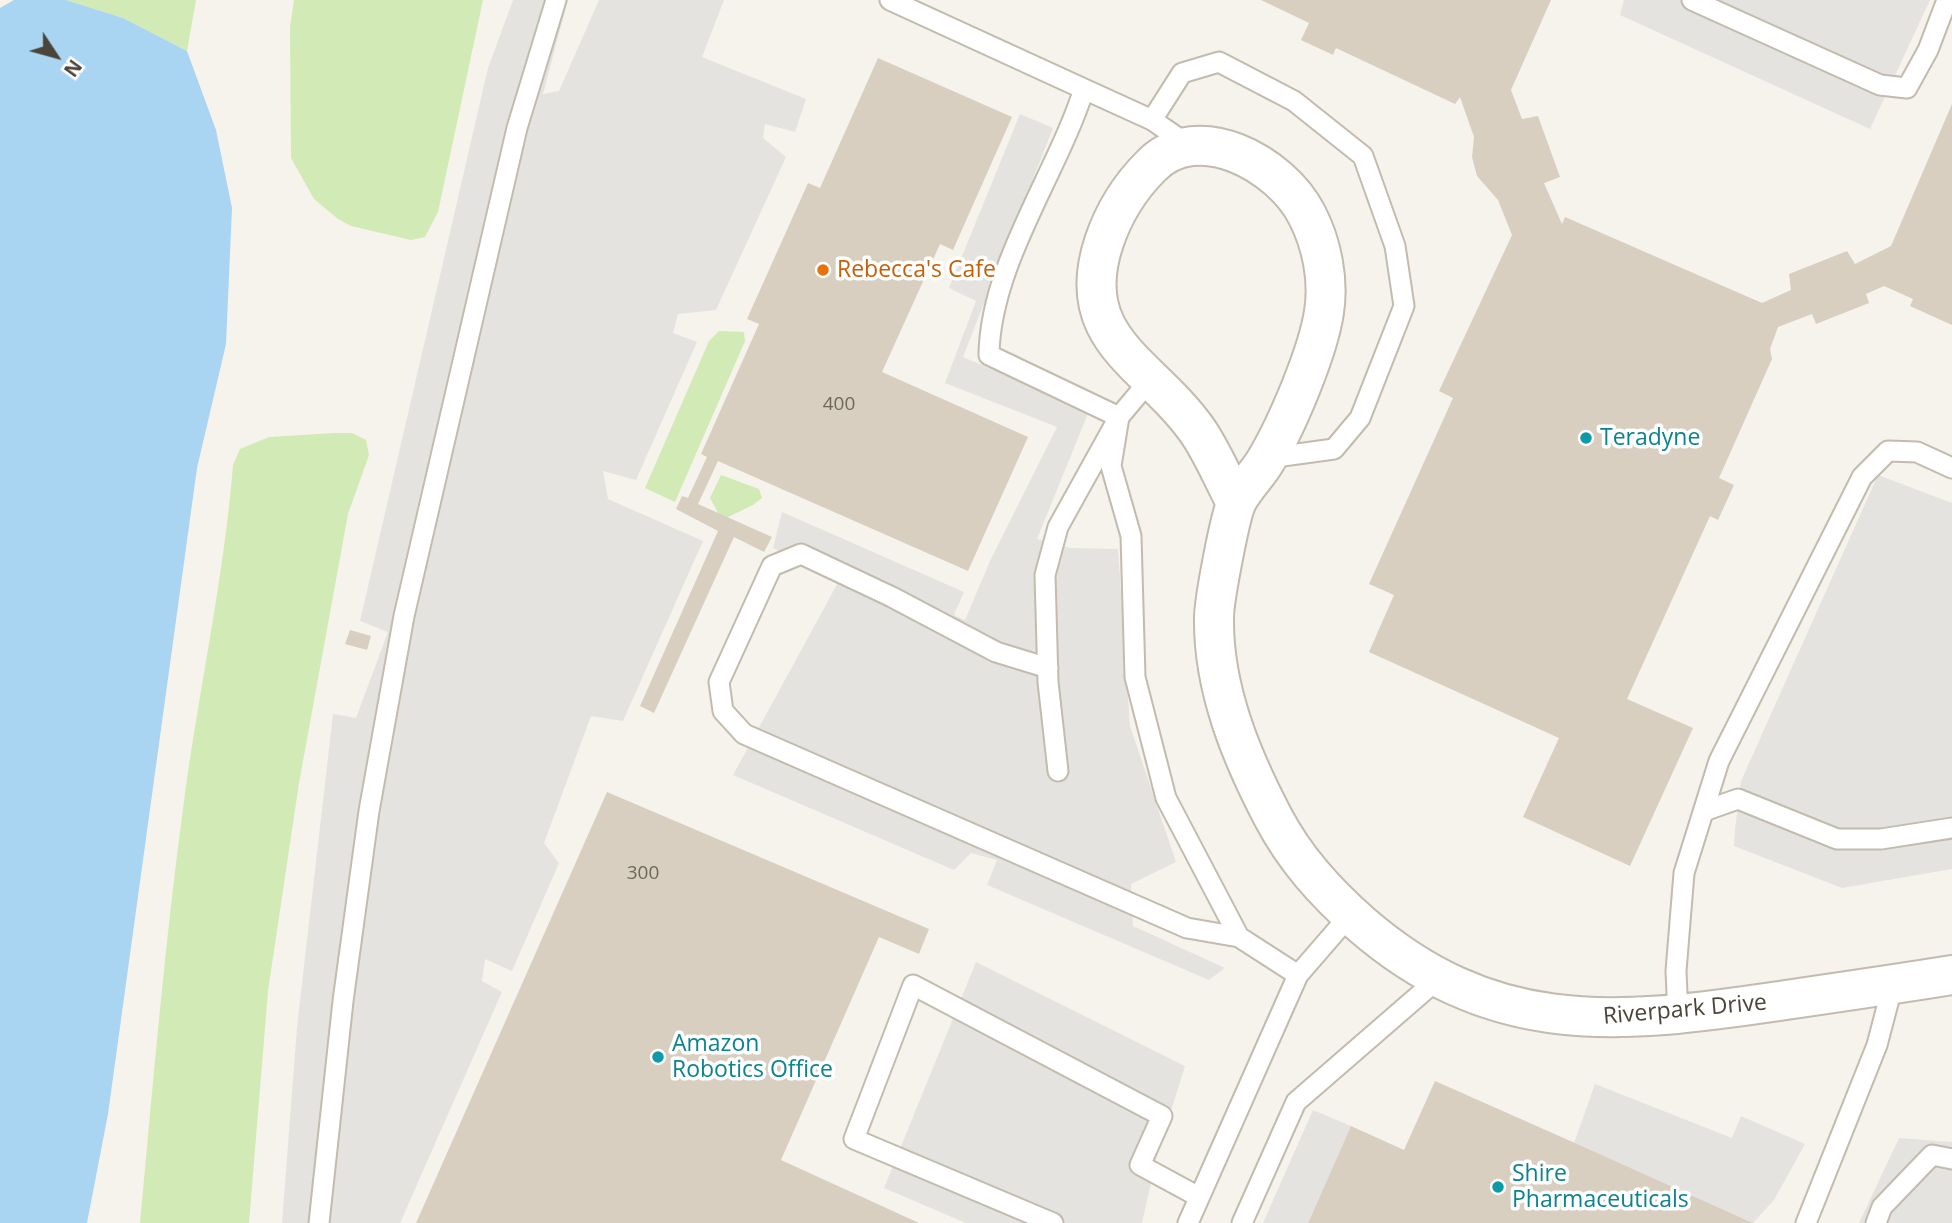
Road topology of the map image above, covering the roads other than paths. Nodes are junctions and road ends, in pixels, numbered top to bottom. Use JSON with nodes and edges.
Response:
{"nodes":[{"id":1,"x":556,"y":0,"type":"edge"},
{"id":2,"x":890,"y":0,"type":"edge"},
{"id":3,"x":1692,"y":0,"type":"edge"},
{"id":4,"x":1947,"y":0,"type":"edge"},
{"id":5,"x":1084,"y":89,"type":"junction"},
{"id":6,"x":1152,"y":120,"type":"junction"},
{"id":7,"x":1187,"y":145,"type":"junction"},
{"id":8,"x":1150,"y":380,"type":"junction"},
{"id":9,"x":1119,"y":417,"type":"junction"},
{"id":10,"x":1268,"y":458,"type":"junction"},
{"id":11,"x":1952,"y":468,"type":"edge"},
{"id":12,"x":1236,"y":503,"type":"junction"},
{"id":13,"x":1048,"y":668,"type":"junction"},
{"id":14,"x":1058,"y":771,"type":"dead end"},
{"id":15,"x":1704,"y":811,"type":"junction"},
{"id":16,"x":1952,"y":828,"type":"edge"},
{"id":17,"x":1350,"y":915,"type":"junction"},
{"id":18,"x":1239,"y":937,"type":"junction"},
{"id":19,"x":1298,"y":975,"type":"junction"},
{"id":20,"x":1952,"y":975,"type":"edge"},
{"id":21,"x":1439,"y":978,"type":"junction"},
{"id":22,"x":1893,"y":984,"type":"junction"},
{"id":23,"x":1678,"y":1016,"type":"junction"},
{"id":24,"x":1952,"y":1158,"type":"edge"},
{"id":25,"x":1199,"y":1197,"type":"junction"},
{"id":26,"x":319,"y":1223,"type":"edge"},
{"id":27,"x":1053,"y":1223,"type":"edge"},
{"id":28,"x":1188,"y":1223,"type":"edge"},
{"id":29,"x":1242,"y":1223,"type":"edge"},
{"id":30,"x":1805,"y":1223,"type":"edge"},
{"id":31,"x":1876,"y":1223,"type":"edge"}],
"edges":[{"from":1,"to":26,"type":"lane"},
{"from":2,"to":5,"type":"lane"},
{"from":3,"to":4,"type":"lane"},
{"from":5,"to":6,"type":"lane"},
{"from":5,"to":9,"type":"lane"},
{"from":6,"to":7,"type":"lane"},
{"from":6,"to":10,"type":"lane"},
{"from":7,"to":8,"type":"street"},
{"from":7,"to":10,"type":"street","name":"Riverpark Drive"},
{"from":8,"to":9,"type":"lane"},
{"from":8,"to":12,"type":"street"},
{"from":9,"to":13,"type":"lane"},
{"from":9,"to":18,"type":"lane"},
{"from":10,"to":12,"type":"street","name":"Riverpark Drive"},
{"from":11,"to":15,"type":"lane"},
{"from":12,"to":17,"type":"street","name":"Riverpark Drive"},
{"from":13,"to":14,"type":"lane"},
{"from":13,"to":18,"type":"lane"},
{"from":15,"to":16,"type":"lane"},
{"from":15,"to":23,"type":"lane"},
{"from":17,"to":19,"type":"lane"},
{"from":17,"to":21,"type":"street","name":"Riverpark Drive"},
{"from":18,"to":19,"type":"lane"},
{"from":19,"to":25,"type":"lane"},
{"from":20,"to":22,"type":"street","name":"Riverpark Drive"},
{"from":21,"to":23,"type":"street","name":"Riverpark Drive"},
{"from":21,"to":29,"type":"lane"},
{"from":22,"to":23,"type":"street","name":"Riverpark Drive"},
{"from":22,"to":30,"type":"lane"},
{"from":24,"to":31,"type":"lane"},
{"from":25,"to":27,"type":"lane"},
{"from":25,"to":28,"type":"lane"}]}
